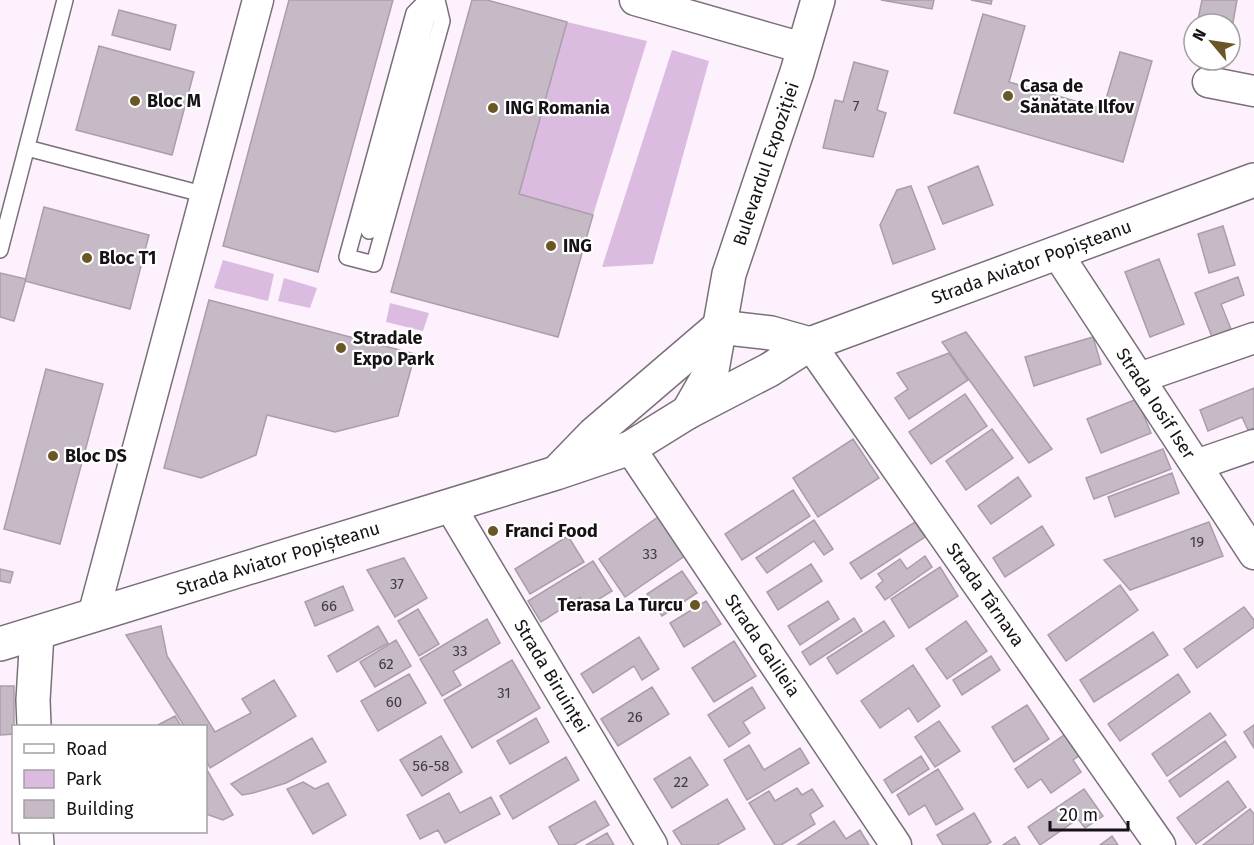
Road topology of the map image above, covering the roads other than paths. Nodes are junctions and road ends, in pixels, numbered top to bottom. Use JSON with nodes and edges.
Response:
{"nodes":[{"id":1,"x":65,"y":0,"type":"edge"},
{"id":2,"x":258,"y":0,"type":"edge"},
{"id":3,"x":427,"y":0,"type":"edge"},
{"id":4,"x":435,"y":0,"type":"edge"},
{"id":5,"x":635,"y":0,"type":"edge"},
{"id":6,"x":818,"y":0,"type":"edge"},
{"id":7,"x":803,"y":48,"type":"junction"},
{"id":8,"x":1208,"y":82,"type":"dead end"},
{"id":9,"x":1254,"y":91,"type":"edge"},
{"id":10,"x":27,"y":148,"type":"junction"},
{"id":11,"x":1254,"y":180,"type":"edge"},
{"id":12,"x":206,"y":195,"type":"junction"},
{"id":13,"x":369,"y":231,"type":"dead end"},
{"id":14,"x":0,"y":250,"type":"edge"},
{"id":15,"x":1057,"y":253,"type":"junction"},
{"id":16,"x":718,"y":327,"type":"junction"},
{"id":17,"x":1254,"y":338,"type":"edge"},
{"id":18,"x":810,"y":344,"type":"junction"},
{"id":19,"x":763,"y":374,"type":"junction"},
{"id":20,"x":1139,"y":378,"type":"junction"},
{"id":21,"x":688,"y":412,"type":"junction"},
{"id":22,"x":1254,"y":445,"type":"edge"},
{"id":23,"x":630,"y":447,"type":"junction"},
{"id":24,"x":1196,"y":465,"type":"junction"},
{"id":25,"x":556,"y":473,"type":"junction"},
{"id":26,"x":450,"y":506,"type":"junction"},
{"id":27,"x":1254,"y":554,"type":"edge"},
{"id":28,"x":93,"y":616,"type":"junction"},
{"id":29,"x":37,"y":633,"type":"junction"},
{"id":30,"x":0,"y":644,"type":"edge"},
{"id":31,"x":34,"y":725,"type":"edge"},
{"id":32,"x":652,"y":845,"type":"edge"},
{"id":33,"x":896,"y":845,"type":"edge"},
{"id":34,"x":1160,"y":845,"type":"edge"}],
"edges":[{"from":1,"to":10,"type":"lane"},
{"from":2,"to":12,"type":"street"},
{"from":3,"to":4,"type":"lane"},
{"from":4,"to":13,"type":"lane"},
{"from":5,"to":7,"type":"street"},
{"from":6,"to":7,"type":"street","name":"Bulevardul Expoziției"},
{"from":7,"to":16,"type":"street","name":"Bulevardul Expoziției"},
{"from":8,"to":9,"type":"street"},
{"from":10,"to":12,"type":"lane"},
{"from":10,"to":14,"type":"lane"},
{"from":11,"to":15,"type":"street","name":"Strada Aviator Popișteanu"},
{"from":12,"to":28,"type":"street"},
{"from":15,"to":18,"type":"street","name":"Strada Aviator Popișteanu"},
{"from":15,"to":20,"type":"street","name":"Strada Iosif Iser"},
{"from":16,"to":18,"type":"street"},
{"from":16,"to":19,"type":"street"},
{"from":16,"to":21,"type":"street","name":"Bulevardul Expoziției"},
{"from":16,"to":25,"type":"street","name":"Strada Aviator Popișteanu"},
{"from":17,"to":20,"type":"street"},
{"from":18,"to":19,"type":"street","name":"Strada Aviator Popișteanu"},
{"from":18,"to":34,"type":"street","name":"Strada Târnava"},
{"from":19,"to":21,"type":"street","name":"Strada Aviator Popișteanu"},
{"from":20,"to":24,"type":"street","name":"Strada Iosif Iser"},
{"from":21,"to":23,"type":"street","name":"Strada Aviator Popișteanu"},
{"from":22,"to":24,"type":"street"},
{"from":23,"to":25,"type":"street","name":"Strada Aviator Popișteanu"},
{"from":23,"to":33,"type":"street","name":"Strada Galileia"},
{"from":24,"to":27,"type":"street","name":"Strada Iosif Iser"},
{"from":25,"to":26,"type":"street","name":"Strada Aviator Popișteanu"},
{"from":26,"to":28,"type":"street","name":"Strada Aviator Popișteanu"},
{"from":26,"to":32,"type":"street","name":"Strada Biruinței"},
{"from":28,"to":29,"type":"street","name":"Strada Aviator Popișteanu"},
{"from":29,"to":30,"type":"street","name":"Strada Aviator Popișteanu"},
{"from":29,"to":31,"type":"street"}]}
